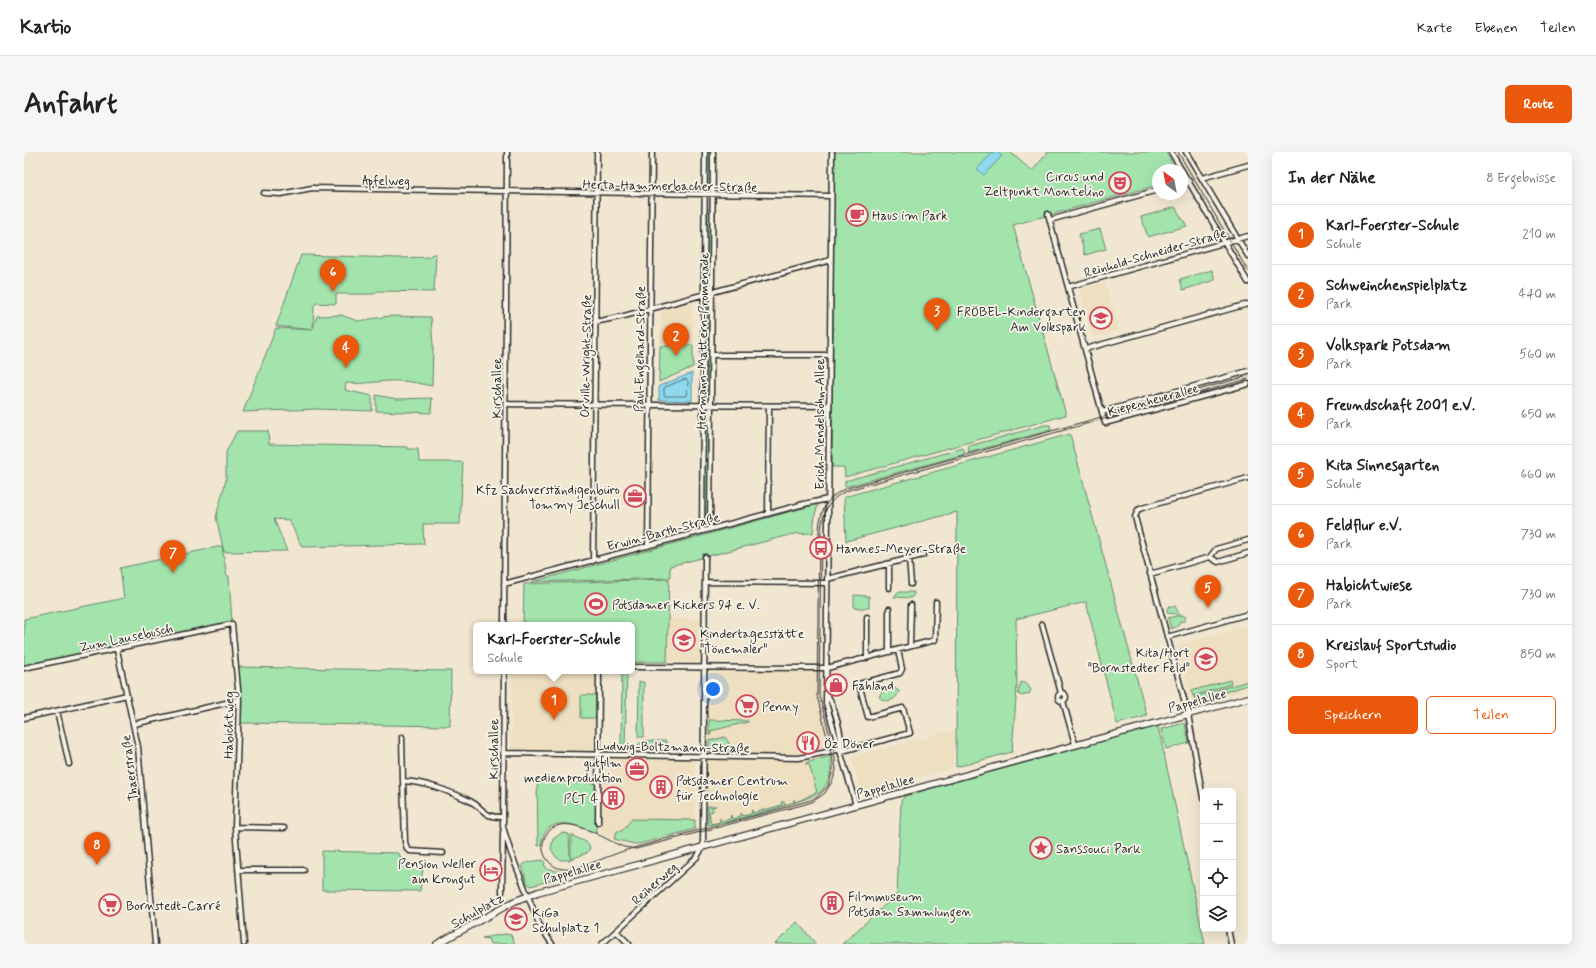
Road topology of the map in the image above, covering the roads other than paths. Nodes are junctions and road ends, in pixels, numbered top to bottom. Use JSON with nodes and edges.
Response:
{"nodes":[{"id":1,"x":507,"y":152,"type":"edge"},
{"id":2,"x":597,"y":152,"type":"edge"},
{"id":3,"x":652,"y":152,"type":"edge"},
{"id":4,"x":705,"y":152,"type":"edge"},
{"id":5,"x":713,"y":152,"type":"edge"},
{"id":6,"x":832,"y":152,"type":"edge"},
{"id":7,"x":1171,"y":152,"type":"edge"},
{"id":8,"x":1186,"y":152,"type":"edge"},
{"id":9,"x":1248,"y":165,"type":"edge"},
{"id":10,"x":1202,"y":178,"type":"junction"},
{"id":11,"x":1189,"y":181,"type":"joint"},
{"id":12,"x":508,"y":192,"type":"junction"},
{"id":13,"x":1152,"y":192,"type":"edge"},
{"id":14,"x":264,"y":193,"type":"dead end"},
{"id":15,"x":597,"y":194,"type":"junction"},
{"id":16,"x":651,"y":195,"type":"junction"},
{"id":17,"x":705,"y":195,"type":"junction"},
{"id":18,"x":713,"y":195,"type":"junction"},
{"id":19,"x":831,"y":196,"type":"junction"},
{"id":20,"x":1048,"y":214,"type":"dead end"},
{"id":21,"x":1050,"y":220,"type":"junction"},
{"id":22,"x":1248,"y":236,"type":"edge"},
{"id":23,"x":1238,"y":239,"type":"junction"},
{"id":24,"x":1226,"y":243,"type":"junction"},
{"id":25,"x":1248,"y":256,"type":"edge"},
{"id":26,"x":830,"y":260,"type":"junction"},
{"id":27,"x":1248,"y":282,"type":"edge"},
{"id":28,"x":1068,"y":287,"type":"junction"},
{"id":29,"x":713,"y":292,"type":"junction"},
{"id":30,"x":704,"y":294,"type":"junction"},
{"id":31,"x":1248,"y":304,"type":"edge"},
{"id":32,"x":650,"y":309,"type":"junction"},
{"id":33,"x":595,"y":322,"type":"junction"},
{"id":34,"x":1085,"y":349,"type":"junction"},
{"id":35,"x":712,"y":355,"type":"junction"},
{"id":36,"x":830,"y":355,"type":"junction"},
{"id":37,"x":1248,"y":371,"type":"edge"},
{"id":38,"x":1248,"y":384,"type":"edge"},
{"id":39,"x":506,"y":404,"type":"junction"},
{"id":40,"x":595,"y":404,"type":"junction"},
{"id":41,"x":649,"y":405,"type":"junction"},
{"id":42,"x":702,"y":406,"type":"junction"},
{"id":43,"x":712,"y":406,"type":"junction"},
{"id":44,"x":769,"y":406,"type":"junction"},
{"id":45,"x":829,"y":406,"type":"junction"},
{"id":46,"x":1102,"y":412,"type":"junction"},
{"id":47,"x":1248,"y":478,"type":"edge"},
{"id":48,"x":828,"y":499,"type":"junction"},
{"id":49,"x":768,"y":514,"type":"junction"},
{"id":50,"x":710,"y":530,"type":"junction"},
{"id":51,"x":702,"y":531,"type":"junction"},
{"id":52,"x":1248,"y":540,"type":"edge"},
{"id":53,"x":648,"y":546,"type":"junction"},
{"id":54,"x":1248,"y":553,"type":"edge"},
{"id":55,"x":923,"y":555,"type":"dead end"},
{"id":56,"x":705,"y":557,"type":"dead end"},
{"id":57,"x":1210,"y":557,"type":"junction"},
{"id":58,"x":909,"y":558,"type":"junction"},
{"id":59,"x":593,"y":561,"type":"junction"},
{"id":60,"x":889,"y":564,"type":"junction"},
{"id":61,"x":1150,"y":574,"type":"junction"},
{"id":62,"x":827,"y":581,"type":"junction"},
{"id":63,"x":705,"y":582,"type":"junction"},
{"id":64,"x":504,"y":584,"type":"junction"},
{"id":65,"x":911,"y":584,"type":"dead end"},
{"id":66,"x":889,"y":588,"type":"dead end"},
{"id":67,"x":936,"y":602,"type":"dead end"},
{"id":68,"x":911,"y":605,"type":"dead end"},
{"id":69,"x":889,"y":609,"type":"dead end"},
{"id":70,"x":1248,"y":614,"type":"edge"},
{"id":71,"x":867,"y":617,"type":"dead end"},
{"id":72,"x":504,"y":622,"type":"edge"},
{"id":73,"x":232,"y":624,"type":"joint"},
{"id":74,"x":1042,"y":624,"type":"dead end"},
{"id":75,"x":1167,"y":637,"type":"junction"},
{"id":76,"x":910,"y":646,"type":"junction"},
{"id":77,"x":117,"y":650,"type":"junction"},
{"id":78,"x":898,"y":650,"type":"junction"},
{"id":79,"x":889,"y":652,"type":"junction"},
{"id":80,"x":867,"y":658,"type":"junction"},
{"id":81,"x":635,"y":666,"type":"edge"},
{"id":82,"x":704,"y":667,"type":"junction"},
{"id":83,"x":24,"y":668,"type":"edge"},
{"id":84,"x":826,"y":668,"type":"junction"},
{"id":85,"x":504,"y":674,"type":"edge"},
{"id":86,"x":599,"y":674,"type":"edge"},
{"id":87,"x":127,"y":695,"type":"junction"},
{"id":88,"x":1248,"y":698,"type":"edge"},
{"id":89,"x":239,"y":700,"type":"junction"},
{"id":90,"x":57,"y":711,"type":"junction"},
{"id":91,"x":1188,"y":714,"type":"junction"},
{"id":92,"x":24,"y":718,"type":"edge"},
{"id":93,"x":134,"y":724,"type":"junction"},
{"id":94,"x":402,"y":738,"type":"dead end"},
{"id":95,"x":1075,"y":744,"type":"junction"},
{"id":96,"x":841,"y":750,"type":"junction"},
{"id":97,"x":503,"y":754,"type":"junction"},
{"id":98,"x":598,"y":755,"type":"junction"},
{"id":99,"x":703,"y":756,"type":"junction"},
{"id":100,"x":69,"y":764,"type":"dead end"},
{"id":101,"x":403,"y":781,"type":"junction"},
{"id":102,"x":1201,"y":788,"type":"edge"},
{"id":103,"x":856,"y":805,"type":"junction"},
{"id":104,"x":503,"y":817,"type":"junction"},
{"id":105,"x":598,"y":823,"type":"dead end"},
{"id":106,"x":235,"y":827,"type":"junction"},
{"id":107,"x":504,"y":827,"type":"junction"},
{"id":108,"x":284,"y":828,"type":"dead end"},
{"id":109,"x":703,"y":847,"type":"junction"},
{"id":110,"x":443,"y":853,"type":"dead end"},
{"id":111,"x":238,"y":870,"type":"junction"},
{"id":112,"x":304,"y":870,"type":"dead end"},
{"id":113,"x":502,"y":892,"type":"dead end"},
{"id":114,"x":528,"y":896,"type":"junction"},
{"id":115,"x":616,"y":931,"type":"junction"},
{"id":116,"x":1229,"y":932,"type":"edge"},
{"id":117,"x":155,"y":944,"type":"edge"},
{"id":118,"x":244,"y":944,"type":"edge"},
{"id":119,"x":436,"y":944,"type":"edge"},
{"id":120,"x":552,"y":944,"type":"edge"},
{"id":121,"x":602,"y":944,"type":"edge"},
{"id":122,"x":629,"y":944,"type":"edge"},
{"id":123,"x":1231,"y":944,"type":"edge"}],
"edges":[{"from":1,"to":12,"type":"street","name":"Kirschallee"},
{"from":2,"to":15,"type":"street","name":"Orville-Wright-Straße"},
{"from":3,"to":16,"type":"street","name":"Paul-Engelhard-Straße"},
{"from":4,"to":17,"type":"street","name":"Hermann-Mattern-Promenade"},
{"from":5,"to":18,"type":"street","name":"Hermann-Mattern-Promenade"},
{"from":6,"to":19,"type":"street","name":"Erich-Mendelsohn-Allee"},
{"from":7,"to":11,"type":"street"},
{"from":8,"to":10,"type":"street"},
{"from":9,"to":10,"type":"street"},
{"from":10,"to":23,"type":"street"},
{"from":11,"to":24,"type":"street"},
{"from":12,"to":14,"type":"street","name":"Apfelweg"},
{"from":12,"to":15,"type":"street","name":"Herta-Hammerbacher-Straße"},
{"from":12,"to":39,"type":"street","name":"Kirschallee"},
{"from":13,"to":21,"type":"street"},
{"from":15,"to":16,"type":"street","name":"Herta-Hammerbacher-Straße"},
{"from":15,"to":33,"type":"street","name":"Orville-Wright-Straße"},
{"from":16,"to":17,"type":"street","name":"Herta-Hammerbacher-Straße"},
{"from":16,"to":32,"type":"street","name":"Paul-Engelhard-Straße"},
{"from":17,"to":18,"type":"street","name":"Herta-Hammerbacher-Straße"},
{"from":17,"to":30,"type":"street","name":"Hermann-Mattern-Promenade"},
{"from":18,"to":19,"type":"street","name":"Herta-Hammerbacher-Straße"},
{"from":18,"to":29,"type":"street","name":"Hermann-Mattern-Promenade"},
{"from":19,"to":26,"type":"street","name":"Erich-Mendelsohn-Allee"},
{"from":20,"to":21,"type":"street"},
{"from":21,"to":28,"type":"street"},
{"from":22,"to":23,"type":"street","name":"Reinhold-Schneider-Straße"},
{"from":23,"to":24,"type":"street","name":"Reinhold-Schneider-Straße"},
{"from":23,"to":25,"type":"street"},
{"from":24,"to":27,"type":"street"},
{"from":24,"to":28,"type":"street","name":"Reinhold-Schneider-Straße"},
{"from":26,"to":29,"type":"street"},
{"from":26,"to":36,"type":"street","name":"Erich-Mendelsohn-Allee"},
{"from":28,"to":34,"type":"street"},
{"from":29,"to":30,"type":"street"},
{"from":29,"to":35,"type":"street","name":"Hermann-Mattern-Promenade"},
{"from":30,"to":32,"type":"street"},
{"from":30,"to":42,"type":"street","name":"Hermann-Mattern-Promenade"},
{"from":31,"to":34,"type":"street"},
{"from":32,"to":33,"type":"street"},
{"from":32,"to":41,"type":"street","name":"Paul-Engelhard-Straße"},
{"from":33,"to":40,"type":"street","name":"Orville-Wright-Straße"},
{"from":34,"to":46,"type":"street"},
{"from":35,"to":36,"type":"street"},
{"from":35,"to":43,"type":"street","name":"Hermann-Mattern-Promenade"},
{"from":36,"to":45,"type":"street","name":"Erich-Mendelsohn-Allee"},
{"from":37,"to":46,"type":"street","name":"Kiepenheuerallee"},
{"from":38,"to":46,"type":"street","name":"Kiepenheuerallee"},
{"from":39,"to":40,"type":"street"},
{"from":39,"to":64,"type":"street","name":"Kirschallee"},
{"from":40,"to":41,"type":"street"},
{"from":40,"to":59,"type":"street","name":"Orville-Wright-Straße"},
{"from":41,"to":42,"type":"street"},
{"from":41,"to":53,"type":"street","name":"Paul-Engelhard-Straße"},
{"from":42,"to":43,"type":"street"},
{"from":42,"to":51,"type":"street","name":"Hermann-Mattern-Promenade"},
{"from":43,"to":44,"type":"street"},
{"from":43,"to":50,"type":"street","name":"Hermann-Mattern-Promenade"},
{"from":44,"to":45,"type":"street"},
{"from":44,"to":49,"type":"street"},
{"from":45,"to":48,"type":"street","name":"Erich-Mendelsohn-Allee"},
{"from":47,"to":61,"type":"street"},
{"from":48,"to":49,"type":"street","name":"Erwin-Barth-Straße"},
{"from":48,"to":62,"type":"street","name":"Erich-Mendelsohn-Allee"},
{"from":49,"to":50,"type":"street","name":"Erwin-Barth-Straße"},
{"from":50,"to":51,"type":"street","name":"Erwin-Barth-Straße"},
{"from":51,"to":53,"type":"street","name":"Erwin-Barth-Straße"},
{"from":52,"to":57,"type":"street"},
{"from":53,"to":59,"type":"street","name":"Erwin-Barth-Straße"},
{"from":54,"to":57,"type":"street"},
{"from":55,"to":58,"type":"street"},
{"from":56,"to":63,"type":"street"},
{"from":57,"to":61,"type":"street"},
{"from":58,"to":60,"type":"street"},
{"from":58,"to":65,"type":"street"},
{"from":59,"to":64,"type":"street","name":"Erwin-Barth-Straße"},
{"from":60,"to":62,"type":"street"},
{"from":60,"to":66,"type":"street"},
{"from":61,"to":75,"type":"street"},
{"from":62,"to":63,"type":"street"},
{"from":62,"to":84,"type":"street","name":"Erich-Mendelsohn-Allee"},
{"from":63,"to":82,"type":"street"},
{"from":64,"to":72,"type":"street","name":"Kirschallee"},
{"from":67,"to":76,"type":"street"},
{"from":68,"to":76,"type":"street"},
{"from":69,"to":79,"type":"street"},
{"from":70,"to":75,"type":"street"},
{"from":71,"to":80,"type":"street"},
{"from":73,"to":77,"type":"street","name":"Zum Lausebusch"},
{"from":73,"to":89,"type":"street","name":"Habichtweg"},
{"from":74,"to":95,"type":"street"},
{"from":75,"to":91,"type":"street"},
{"from":76,"to":78,"type":"street"},
{"from":77,"to":83,"type":"street","name":"Zum Lausebusch"},
{"from":77,"to":87,"type":"street","name":"Thaerstraße"},
{"from":78,"to":79,"type":"street"},
{"from":78,"to":96,"type":"street","name":"Ludwig-Boltzmann-Straße"},
{"from":79,"to":80,"type":"street"},
{"from":80,"to":84,"type":"street"},
{"from":81,"to":82,"type":"street"},
{"from":82,"to":84,"type":"street"},
{"from":82,"to":99,"type":"street"},
{"from":84,"to":96,"type":"street","name":"Erich-Mendelsohn-Allee"},
{"from":85,"to":97,"type":"street","name":"Kirschallee"},
{"from":86,"to":98,"type":"street"},
{"from":87,"to":90,"type":"street"},
{"from":87,"to":93,"type":"street","name":"Thaerstraße"},
{"from":88,"to":91,"type":"street","name":"Pappelallee"},
{"from":89,"to":93,"type":"street"},
{"from":89,"to":106,"type":"street","name":"Habichtweg"},
{"from":90,"to":92,"type":"street"},
{"from":90,"to":100,"type":"street"},
{"from":91,"to":95,"type":"street","name":"Pappelallee"},
{"from":91,"to":102,"type":"street"},
{"from":93,"to":117,"type":"street","name":"Thaerstraße"},
{"from":94,"to":101,"type":"street"},
{"from":95,"to":103,"type":"street","name":"Pappelallee"},
{"from":96,"to":99,"type":"street","name":"Ludwig-Boltzmann-Straße"},
{"from":96,"to":103,"type":"street","name":"Erich-Mendelsohn-Allee"},
{"from":97,"to":98,"type":"street","name":"Ludwig-Boltzmann-Straße"},
{"from":97,"to":104,"type":"street","name":"Kirschallee"},
{"from":98,"to":99,"type":"street","name":"Ludwig-Boltzmann-Straße"},
{"from":98,"to":105,"type":"street"},
{"from":99,"to":109,"type":"street"},
{"from":101,"to":104,"type":"street"},
{"from":101,"to":110,"type":"street"},
{"from":103,"to":109,"type":"street","name":"Pappelallee"},
{"from":104,"to":107,"type":"street","name":"Kirschallee"},
{"from":106,"to":108,"type":"street"},
{"from":106,"to":111,"type":"street","name":"Habichtweg"},
{"from":107,"to":113,"type":"street","name":"Kirschallee"},
{"from":107,"to":114,"type":"street","name":"Kirschallee"},
{"from":109,"to":114,"type":"street","name":"Pappelallee"},
{"from":109,"to":115,"type":"street","name":"Reiherweg"},
{"from":111,"to":112,"type":"street"},
{"from":111,"to":118,"type":"street","name":"Habichtweg"},
{"from":114,"to":119,"type":"street","name":"Schulplatz"},
{"from":114,"to":120,"type":"street","name":"Kirschallee"},
{"from":115,"to":121,"type":"street","name":"Reiherweg"},
{"from":115,"to":122,"type":"street"},
{"from":116,"to":123,"type":"street"}]}
